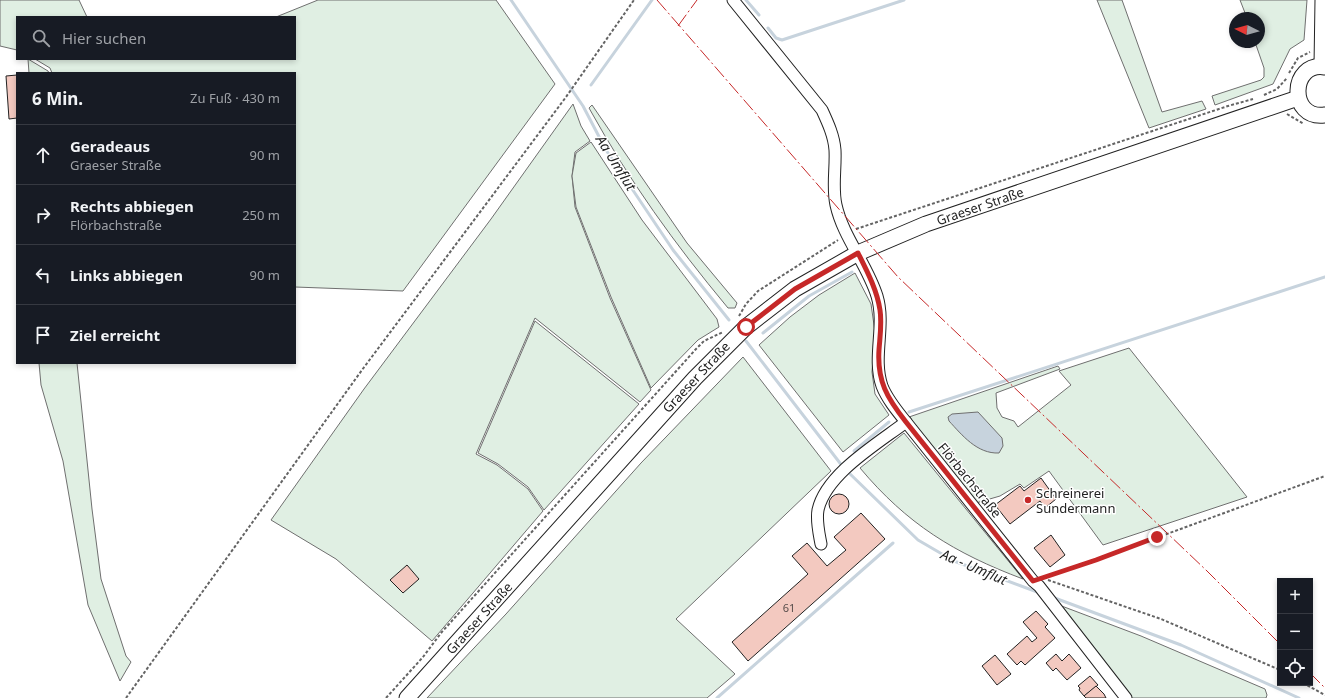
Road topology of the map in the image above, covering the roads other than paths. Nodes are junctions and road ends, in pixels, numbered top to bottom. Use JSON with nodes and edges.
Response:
{"nodes":[{"id":1,"x":733,"y":0,"type":"edge"},
{"id":2,"x":1323,"y":0,"type":"edge"},
{"id":3,"x":1323,"y":62,"type":"edge"},
{"id":4,"x":1298,"y":98,"type":"junction"},
{"id":5,"x":1325,"y":115,"type":"edge"},
{"id":6,"x":858,"y":253,"type":"junction"},
{"id":7,"x":906,"y":422,"type":"junction"},
{"id":8,"x":821,"y":544,"type":"dead end"},
{"id":9,"x":407,"y":698,"type":"edge"},
{"id":10,"x":1126,"y":698,"type":"edge"}],
"edges":[{"from":1,"to":6,"type":"street","name":"Flörbachstraße"},
{"from":2,"to":3,"type":"main road"},
{"from":3,"to":4,"type":"main road"},
{"from":4,"to":5,"type":"main road"},
{"from":4,"to":6,"type":"main road","name":"Graeser Straße"},
{"from":6,"to":7,"type":"street","name":"Flörbachstraße"},
{"from":6,"to":9,"type":"main road","name":"Graeser Straße"},
{"from":7,"to":8,"type":"street"},
{"from":7,"to":10,"type":"street","name":"Flörbachstraße"}]}
